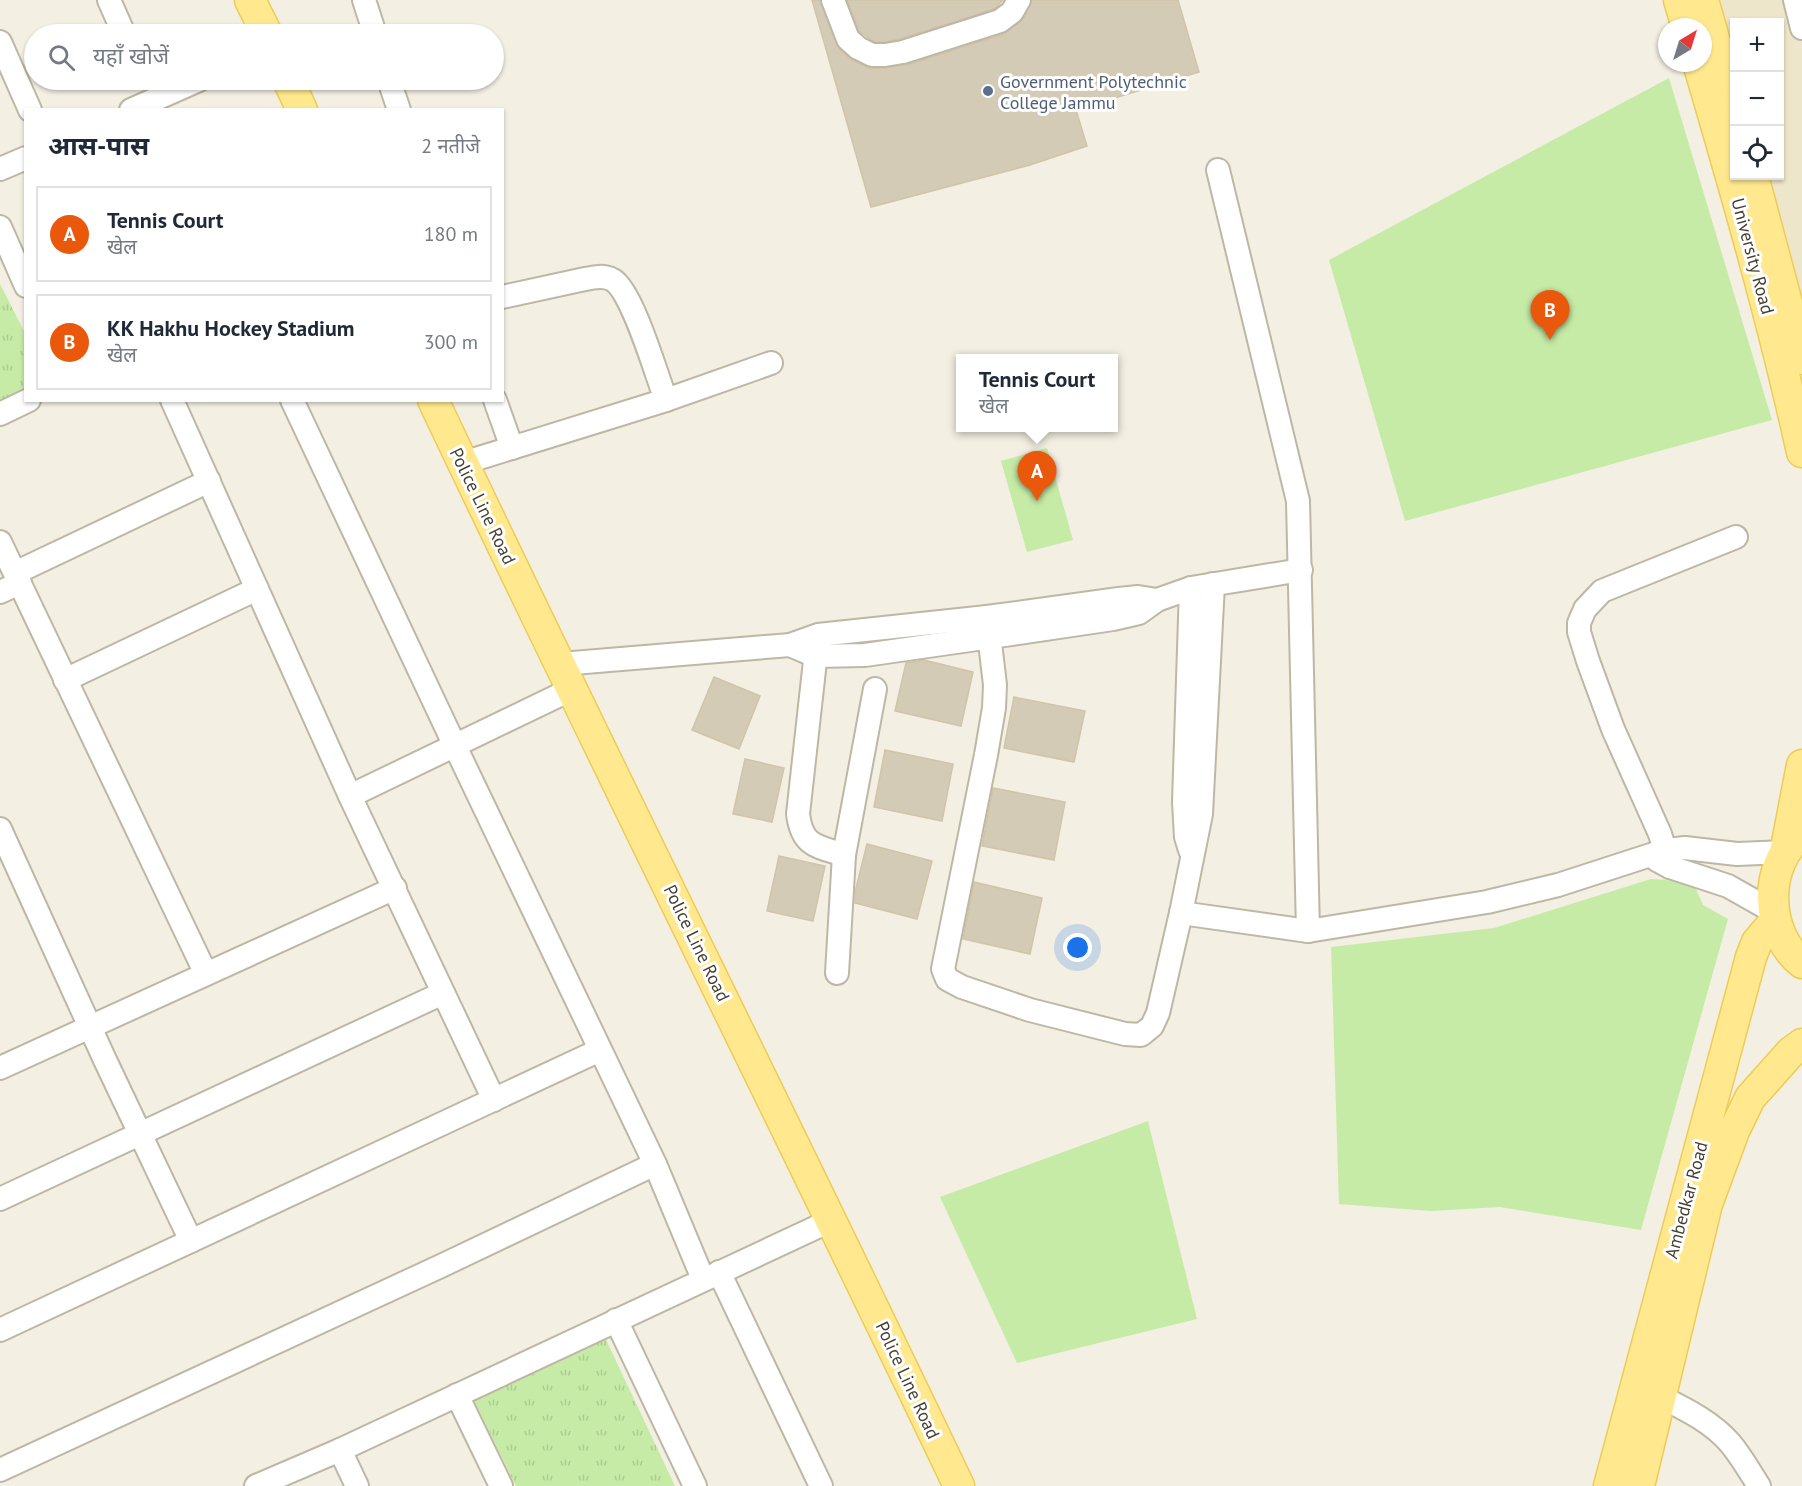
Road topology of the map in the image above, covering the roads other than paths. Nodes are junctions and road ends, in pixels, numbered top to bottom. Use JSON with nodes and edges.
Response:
{"nodes":[{"id":1,"x":109,"y":0,"type":"edge"},
{"id":2,"x":250,"y":0,"type":"edge"},
{"id":3,"x":364,"y":0,"type":"edge"},
{"id":4,"x":833,"y":0,"type":"edge"},
{"id":5,"x":1019,"y":0,"type":"edge"},
{"id":6,"x":1679,"y":0,"type":"edge"},
{"id":7,"x":1702,"y":0,"type":"edge"},
{"id":8,"x":1795,"y":0,"type":"edge"},
{"id":9,"x":1684,"y":18,"type":"edge"},
{"id":10,"x":120,"y":24,"type":"edge"},
{"id":11,"x":262,"y":24,"type":"edge"},
{"id":12,"x":372,"y":24,"type":"edge"},
{"id":13,"x":1802,"y":28,"type":"edge"},
{"id":14,"x":0,"y":44,"type":"edge"},
{"id":15,"x":1701,"y":72,"type":"edge"},
{"id":16,"x":148,"y":90,"type":"edge"},
{"id":17,"x":293,"y":90,"type":"edge"},
{"id":18,"x":392,"y":90,"type":"edge"},
{"id":19,"x":1730,"y":94,"type":"edge"},
{"id":20,"x":29,"y":108,"type":"edge"},
{"id":21,"x":133,"y":108,"type":"edge"},
{"id":22,"x":301,"y":108,"type":"edge"},
{"id":23,"x":398,"y":108,"type":"edge"},
{"id":24,"x":24,"y":159,"type":"edge"},
{"id":25,"x":0,"y":169,"type":"edge"},
{"id":26,"x":1218,"y":170,"type":"dead end"},
{"id":27,"x":1754,"y":180,"type":"edge"},
{"id":28,"x":0,"y":227,"type":"edge"},
{"id":29,"x":24,"y":279,"type":"edge"},
{"id":30,"x":504,"y":297,"type":"edge"},
{"id":31,"x":1802,"y":358,"type":"edge"},
{"id":32,"x":771,"y":363,"type":"dead end"},
{"id":33,"x":666,"y":400,"type":"junction"},
{"id":34,"x":25,"y":402,"type":"edge"},
{"id":35,"x":173,"y":402,"type":"edge"},
{"id":36,"x":293,"y":402,"type":"edge"},
{"id":37,"x":434,"y":402,"type":"edge"},
{"id":38,"x":496,"y":402,"type":"edge"},
{"id":39,"x":0,"y":414,"type":"edge"},
{"id":40,"x":512,"y":448,"type":"junction"},
{"id":41,"x":1802,"y":452,"type":"edge"},
{"id":42,"x":463,"y":463,"type":"junction"},
{"id":43,"x":209,"y":482,"type":"junction"},
{"id":44,"x":1736,"y":537,"type":"dead end"},
{"id":45,"x":0,"y":542,"type":"edge"},
{"id":46,"x":1300,"y":570,"type":"junction"},
{"id":47,"x":12,"y":583,"type":"edge"},
{"id":48,"x":1202,"y":586,"type":"junction"},
{"id":49,"x":257,"y":589,"type":"junction"},
{"id":50,"x":989,"y":627,"type":"junction"},
{"id":51,"x":817,"y":646,"type":"junction"},
{"id":52,"x":567,"y":677,"type":"junction"},
{"id":53,"x":65,"y":681,"type":"junction"},
{"id":54,"x":875,"y":689,"type":"dead end"},
{"id":55,"x":454,"y":746,"type":"junction"},
{"id":56,"x":1802,"y":765,"type":"edge"},
{"id":57,"x":350,"y":796,"type":"junction"},
{"id":58,"x":0,"y":828,"type":"edge"},
{"id":59,"x":1791,"y":845,"type":"edge"},
{"id":60,"x":844,"y":855,"type":"junction"},
{"id":61,"x":1662,"y":858,"type":"junction"},
{"id":62,"x":395,"y":888,"type":"junction"},
{"id":63,"x":1181,"y":913,"type":"junction"},
{"id":64,"x":1775,"y":916,"type":"junction"},
{"id":65,"x":1308,"y":931,"type":"junction"},
{"id":66,"x":1802,"y":963,"type":"edge"},
{"id":67,"x":837,"y":973,"type":"dead end"},
{"id":68,"x":206,"y":974,"type":"junction"},
{"id":69,"x":443,"y":993,"type":"junction"},
{"id":70,"x":90,"y":1026,"type":"junction"},
{"id":71,"x":1802,"y":1044,"type":"edge"},
{"id":72,"x":600,"y":1050,"type":"junction"},
{"id":73,"x":0,"y":1068,"type":"edge"},
{"id":74,"x":494,"y":1100,"type":"junction"},
{"id":75,"x":141,"y":1134,"type":"junction"},
{"id":76,"x":655,"y":1164,"type":"junction"},
{"id":77,"x":0,"y":1199,"type":"edge"},
{"id":78,"x":832,"y":1220,"type":"junction"},
{"id":79,"x":191,"y":1241,"type":"junction"},
{"id":80,"x":711,"y":1276,"type":"junction"},
{"id":81,"x":616,"y":1320,"type":"junction"},
{"id":82,"x":0,"y":1330,"type":"edge"},
{"id":83,"x":457,"y":1395,"type":"junction"},
{"id":84,"x":1660,"y":1397,"type":"junction"},
{"id":85,"x":340,"y":1450,"type":"junction"},
{"id":86,"x":0,"y":1470,"type":"edge"},
{"id":87,"x":256,"y":1486,"type":"edge"},
{"id":88,"x":357,"y":1486,"type":"edge"},
{"id":89,"x":501,"y":1486,"type":"edge"},
{"id":90,"x":695,"y":1486,"type":"edge"},
{"id":91,"x":821,"y":1486,"type":"edge"},
{"id":92,"x":958,"y":1486,"type":"edge"},
{"id":93,"x":1609,"y":1486,"type":"edge"},
{"id":94,"x":1639,"y":1486,"type":"edge"},
{"id":95,"x":1759,"y":1486,"type":"edge"}],
"edges":[{"from":1,"to":10,"type":"street"},
{"from":2,"to":11,"type":"main road"},
{"from":3,"to":12,"type":"street"},
{"from":4,"to":5,"type":"street"},
{"from":6,"to":9,"type":"main road"},
{"from":7,"to":19,"type":"main road"},
{"from":8,"to":13,"type":"street"},
{"from":14,"to":20,"type":"street"},
{"from":15,"to":41,"type":"main road","name":"University Road"},
{"from":16,"to":21,"type":"street"},
{"from":17,"to":22,"type":"main road"},
{"from":18,"to":23,"type":"street"},
{"from":24,"to":25,"type":"street"},
{"from":26,"to":46,"type":"street"},
{"from":27,"to":31,"type":"main road","name":"University Road"},
{"from":28,"to":29,"type":"street"},
{"from":30,"to":33,"type":"street"},
{"from":32,"to":33,"type":"street"},
{"from":33,"to":40,"type":"street"},
{"from":34,"to":39,"type":"street"},
{"from":35,"to":43,"type":"street"},
{"from":36,"to":55,"type":"street"},
{"from":37,"to":42,"type":"main road","name":"Police Line Road"},
{"from":38,"to":40,"type":"street"},
{"from":40,"to":42,"type":"street"},
{"from":42,"to":52,"type":"main road","name":"Police Line Road"},
{"from":43,"to":47,"type":"street"},
{"from":43,"to":49,"type":"street"},
{"from":44,"to":61,"type":"street"},
{"from":45,"to":47,"type":"street"},
{"from":46,"to":48,"type":"street"},
{"from":46,"to":65,"type":"street"},
{"from":47,"to":53,"type":"street"},
{"from":48,"to":50,"type":"street"},
{"from":48,"to":63,"type":"street"},
{"from":49,"to":53,"type":"street"},
{"from":49,"to":57,"type":"street"},
{"from":50,"to":51,"type":"street"},
{"from":50,"to":63,"type":"street"},
{"from":51,"to":52,"type":"street"},
{"from":51,"to":60,"type":"street"},
{"from":52,"to":55,"type":"street"},
{"from":52,"to":78,"type":"main road","name":"Police Line Road"},
{"from":53,"to":68,"type":"street"},
{"from":54,"to":60,"type":"street"},
{"from":55,"to":57,"type":"street"},
{"from":55,"to":72,"type":"street"},
{"from":56,"to":59,"type":"main road"},
{"from":57,"to":62,"type":"street"},
{"from":58,"to":70,"type":"street"},
{"from":59,"to":61,"type":"street"},
{"from":59,"to":64,"type":"main road"},
{"from":60,"to":67,"type":"street"},
{"from":61,"to":64,"type":"street"},
{"from":61,"to":65,"type":"street"},
{"from":62,"to":68,"type":"street"},
{"from":62,"to":69,"type":"street"},
{"from":63,"to":65,"type":"street"},
{"from":64,"to":66,"type":"main road"},
{"from":64,"to":93,"type":"main road","name":"Ambedkar Road"},
{"from":68,"to":70,"type":"street"},
{"from":69,"to":74,"type":"street"},
{"from":69,"to":75,"type":"street"},
{"from":70,"to":73,"type":"street"},
{"from":70,"to":75,"type":"street"},
{"from":71,"to":84,"type":"main road"},
{"from":72,"to":74,"type":"street"},
{"from":72,"to":76,"type":"street"},
{"from":74,"to":79,"type":"street"},
{"from":75,"to":77,"type":"street"},
{"from":75,"to":79,"type":"street"},
{"from":76,"to":80,"type":"street"},
{"from":76,"to":86,"type":"street"},
{"from":78,"to":80,"type":"street"},
{"from":78,"to":92,"type":"main road","name":"Police Line Road"},
{"from":79,"to":82,"type":"street"},
{"from":80,"to":81,"type":"street"},
{"from":80,"to":91,"type":"street"},
{"from":81,"to":83,"type":"street"},
{"from":81,"to":90,"type":"street"},
{"from":83,"to":85,"type":"street"},
{"from":83,"to":89,"type":"street"},
{"from":84,"to":94,"type":"main road"},
{"from":84,"to":95,"type":"street"},
{"from":85,"to":87,"type":"street"},
{"from":85,"to":88,"type":"street"}]}
